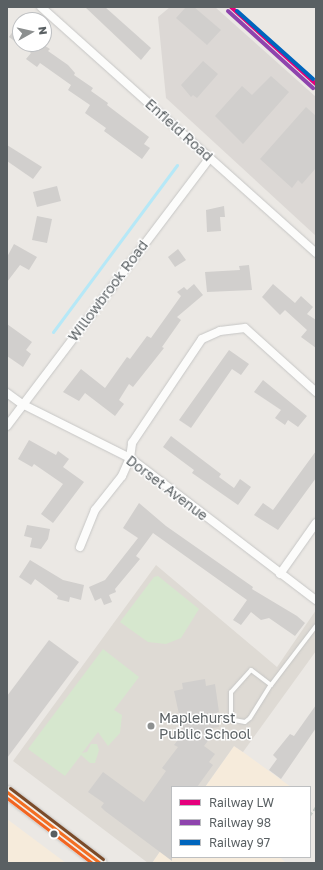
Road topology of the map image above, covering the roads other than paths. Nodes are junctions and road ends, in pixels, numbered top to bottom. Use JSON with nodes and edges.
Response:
{"nodes":[{"id":1,"x":42,"y":7,"type":"edge"},
{"id":2,"x":210,"y":158,"type":"junction"},
{"id":3,"x":316,"y":253,"type":"edge"},
{"id":4,"x":316,"y":392,"type":"edge"},
{"id":5,"x":7,"y":393,"type":"edge"},
{"id":6,"x":22,"y":404,"type":"junction"},
{"id":7,"x":7,"y":426,"type":"edge"},
{"id":8,"x":130,"y":458,"type":"junction"},
{"id":9,"x":316,"y":523,"type":"edge"},
{"id":10,"x":80,"y":547,"type":"dead end"},
{"id":11,"x":280,"y":574,"type":"junction"},
{"id":12,"x":316,"y":600,"type":"edge"},
{"id":13,"x":316,"y":626,"type":"edge"},
{"id":14,"x":271,"y":685,"type":"junction"},
{"id":15,"x":7,"y":792,"type":"edge"},
{"id":16,"x":100,"y":863,"type":"edge"}],
"edges":[{"from":1,"to":2,"type":"street","name":"Enfield Road"},
{"from":2,"to":3,"type":"street","name":"Enfield Road"},
{"from":2,"to":6,"type":"street","name":"Willowbrook Road"},
{"from":4,"to":8,"type":"street"},
{"from":5,"to":6,"type":"street","name":"Dorset Avenue"},
{"from":6,"to":7,"type":"street","name":"Willowbrook Road"},
{"from":6,"to":8,"type":"street","name":"Dorset Avenue"},
{"from":8,"to":10,"type":"street"},
{"from":8,"to":11,"type":"street","name":"Dorset Avenue"},
{"from":9,"to":11,"type":"street"},
{"from":11,"to":12,"type":"street","name":"Dorset Avenue"},
{"from":13,"to":14,"type":"lane"},
{"from":14,"to":14,"type":"lane"},
{"from":15,"to":16,"type":"main road"}]}
